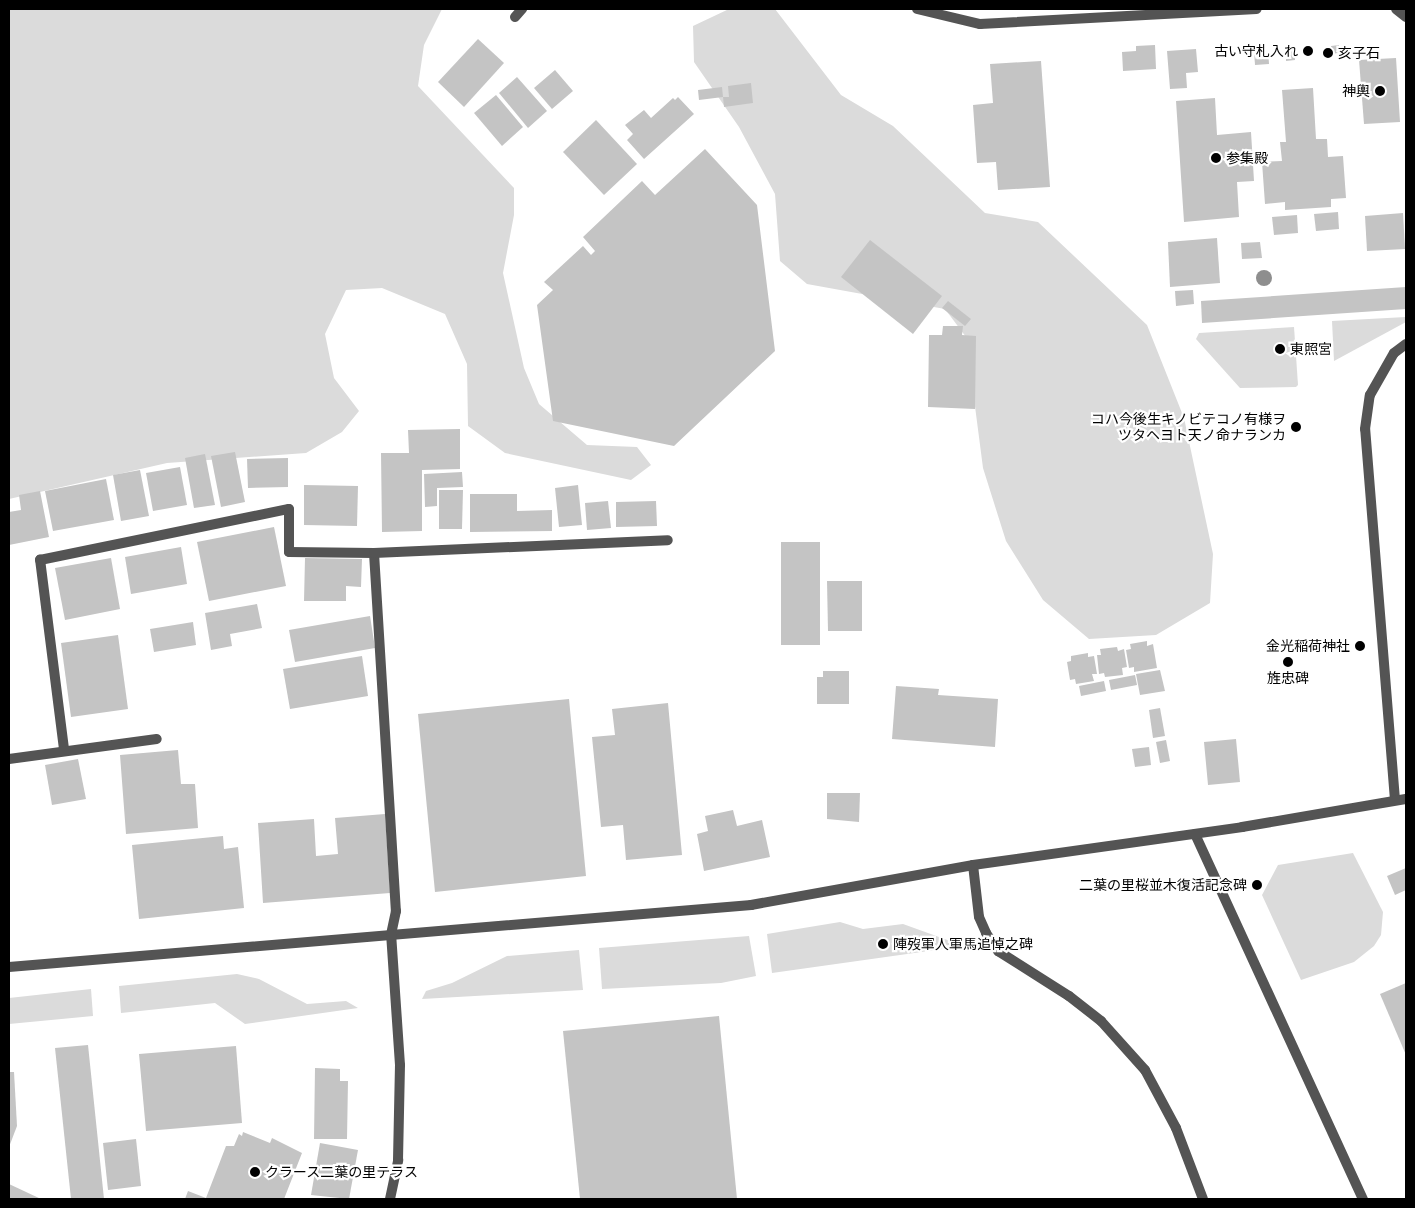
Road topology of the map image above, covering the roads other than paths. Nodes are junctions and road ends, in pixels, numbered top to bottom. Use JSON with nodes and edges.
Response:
{"nodes":[{"id":1,"x":522,"y":9,"type":"edge"},
{"id":2,"x":917,"y":9,"type":"edge"},
{"id":3,"x":1258,"y":9,"type":"edge"},
{"id":4,"x":1396,"y":9,"type":"edge"},
{"id":5,"x":515,"y":17,"type":"dead end"},
{"id":6,"x":1406,"y":17,"type":"edge"},
{"id":7,"x":1406,"y":344,"type":"edge"},
{"id":8,"x":668,"y":540,"type":"dead end"},
{"id":9,"x":374,"y":553,"type":"junction"},
{"id":10,"x":157,"y":739,"type":"dead end"},
{"id":11,"x":64,"y":749,"type":"junction"},
{"id":12,"x":9,"y":760,"type":"edge"},
{"id":13,"x":1406,"y":799,"type":"edge"},
{"id":14,"x":1395,"y":800,"type":"junction"},
{"id":15,"x":1195,"y":834,"type":"junction"},
{"id":16,"x":973,"y":865,"type":"junction"},
{"id":17,"x":392,"y":934,"type":"junction"},
{"id":18,"x":9,"y":967,"type":"edge"},
{"id":19,"x":390,"y":1199,"type":"edge"},
{"id":20,"x":1203,"y":1199,"type":"edge"},
{"id":21,"x":1363,"y":1199,"type":"edge"}],
"edges":[{"from":1,"to":5,"type":"street"},
{"from":2,"to":3,"type":"street"},
{"from":4,"to":6,"type":"street"},
{"from":7,"to":14,"type":"street"},
{"from":8,"to":9,"type":"street"},
{"from":9,"to":11,"type":"street"},
{"from":9,"to":17,"type":"street"},
{"from":10,"to":11,"type":"street"},
{"from":11,"to":12,"type":"street"},
{"from":13,"to":14,"type":"street"},
{"from":14,"to":15,"type":"street"},
{"from":15,"to":16,"type":"street"},
{"from":15,"to":21,"type":"street"},
{"from":16,"to":17,"type":"street"},
{"from":16,"to":20,"type":"street"},
{"from":17,"to":18,"type":"street"},
{"from":17,"to":19,"type":"street"}]}
